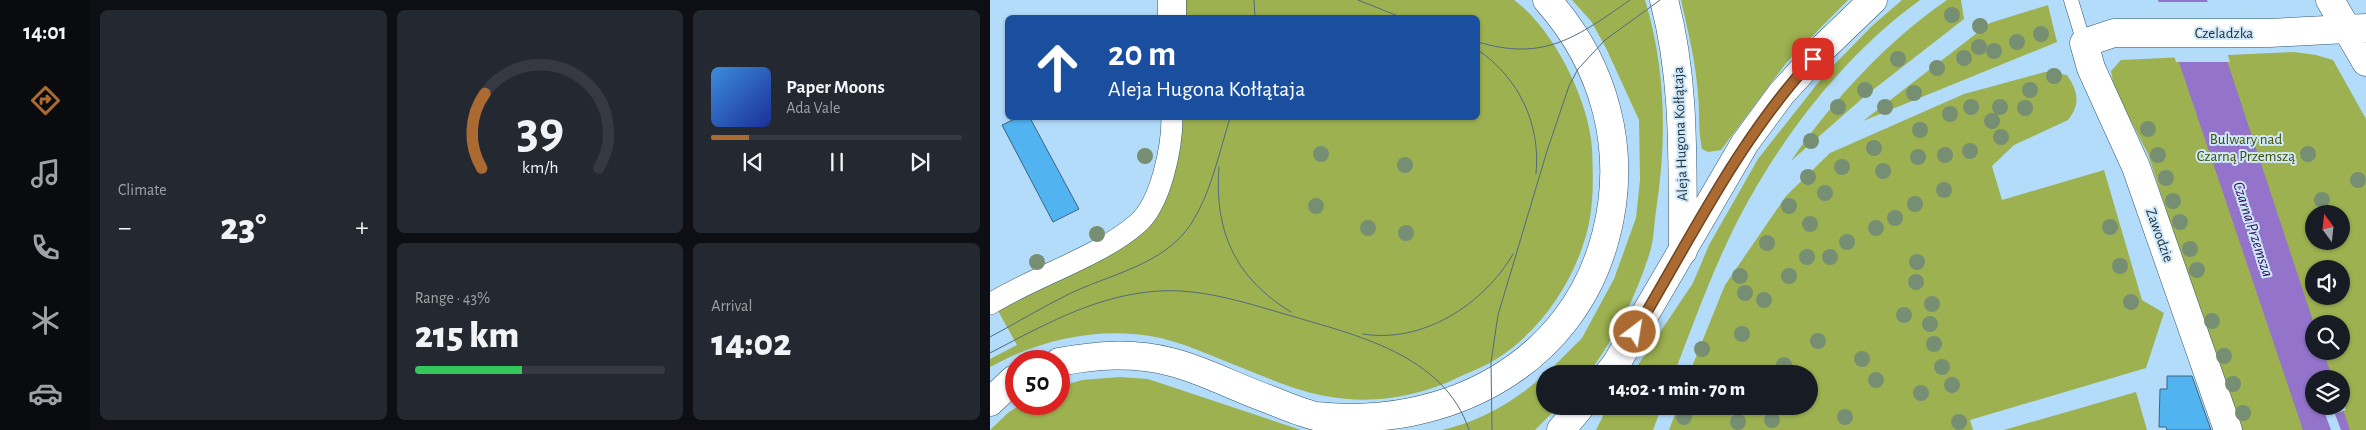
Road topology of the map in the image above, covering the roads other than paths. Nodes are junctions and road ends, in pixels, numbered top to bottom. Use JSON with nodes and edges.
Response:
{"nodes":[{"id":1,"x":1172,"y":0,"type":"edge"},
{"id":2,"x":1547,"y":0,"type":"edge"},
{"id":3,"x":1664,"y":0,"type":"edge"},
{"id":4,"x":1873,"y":0,"type":"edge"},
{"id":5,"x":2071,"y":0,"type":"edge"},
{"id":6,"x":2330,"y":0,"type":"edge"},
{"id":7,"x":1172,"y":15,"type":"edge"},
{"id":8,"x":2356,"y":29,"type":"edge"},
{"id":9,"x":2084,"y":43,"type":"junction"},
{"id":10,"x":2366,"y":62,"type":"edge"},
{"id":11,"x":1172,"y":120,"type":"edge"},
{"id":12,"x":1682,"y":252,"type":"junction"},
{"id":13,"x":990,"y":304,"type":"edge"},
{"id":14,"x":1070,"y":361,"type":"edge"},
{"id":15,"x":1615,"y":365,"type":"edge"},
{"id":16,"x":1005,"y":384,"type":"edge"},
{"id":17,"x":990,"y":402,"type":"edge"},
{"id":18,"x":1574,"y":415,"type":"edge"},
{"id":19,"x":1561,"y":430,"type":"edge"},
{"id":20,"x":2228,"y":430,"type":"edge"}],
"edges":[{"from":1,"to":7,"type":"main road"},
{"from":2,"to":14,"type":"main road"},
{"from":3,"to":12,"type":"main road","name":"Aleja Hugona Kołłątaja"},
{"from":4,"to":12,"type":"main road","name":"Aleja Hugona Kołłątaja"},
{"from":5,"to":9,"type":"lane"},
{"from":6,"to":8,"type":"main road"},
{"from":8,"to":9,"type":"main road","name":"Czeladzka"},
{"from":8,"to":10,"type":"main road"},
{"from":9,"to":20,"type":"main road","name":"Zawodzie"},
{"from":11,"to":13,"type":"street"},
{"from":12,"to":15,"type":"main road"},
{"from":16,"to":17,"type":"main road"},
{"from":18,"to":19,"type":"main road"}]}
